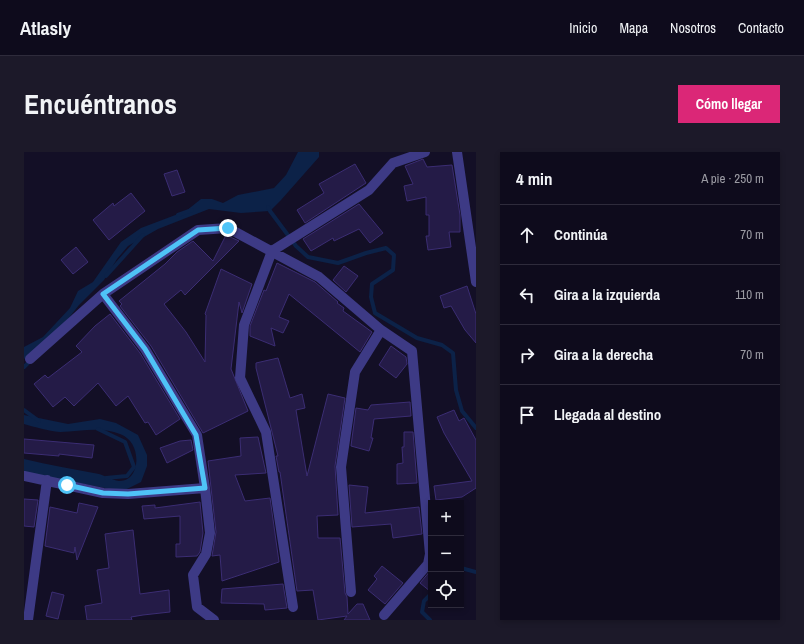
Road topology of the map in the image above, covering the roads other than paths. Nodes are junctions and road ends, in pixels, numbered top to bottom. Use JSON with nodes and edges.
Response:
{"nodes":[{"id":1,"x":425,"y":152,"type":"edge"},
{"id":2,"x":457,"y":152,"type":"edge"},
{"id":3,"x":272,"y":251,"type":"junction"},
{"id":4,"x":476,"y":282,"type":"edge"},
{"id":5,"x":103,"y":294,"type":"junction"},
{"id":6,"x":381,"y":330,"type":"junction"},
{"id":7,"x":30,"y":359,"type":"dead end"},
{"id":8,"x":24,"y":476,"type":"edge"},
{"id":9,"x":47,"y":480,"type":"junction"},
{"id":10,"x":205,"y":488,"type":"junction"},
{"id":11,"x":351,"y":592,"type":"dead end"},
{"id":12,"x":293,"y":607,"type":"dead end"},
{"id":13,"x":384,"y":615,"type":"dead end"},
{"id":14,"x":28,"y":620,"type":"edge"},
{"id":15,"x":214,"y":620,"type":"edge"}],
"edges":[{"from":1,"to":3,"type":"street"},
{"from":2,"to":4,"type":"street"},
{"from":3,"to":5,"type":"street"},
{"from":3,"to":6,"type":"street"},
{"from":3,"to":12,"type":"street"},
{"from":5,"to":7,"type":"street"},
{"from":5,"to":10,"type":"street"},
{"from":6,"to":11,"type":"street"},
{"from":6,"to":13,"type":"street"},
{"from":8,"to":9,"type":"street"},
{"from":9,"to":10,"type":"street"},
{"from":9,"to":14,"type":"street"},
{"from":10,"to":15,"type":"street"}]}
